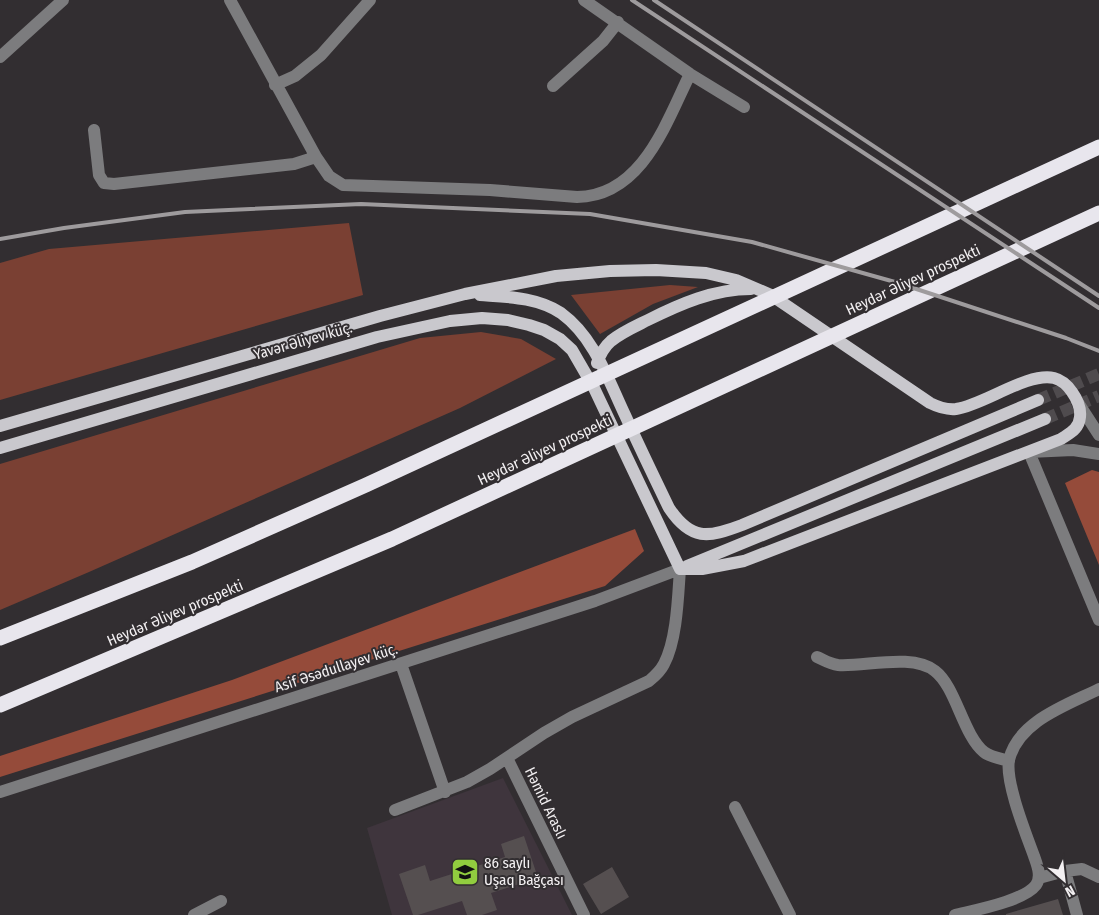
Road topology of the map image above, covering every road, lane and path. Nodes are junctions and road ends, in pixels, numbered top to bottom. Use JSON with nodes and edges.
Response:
{"nodes":[{"id":1,"x":63,"y":0,"type":"edge"},
{"id":2,"x":230,"y":0,"type":"edge"},
{"id":3,"x":370,"y":0,"type":"edge"},
{"id":4,"x":584,"y":0,"type":"edge"},
{"id":5,"x":618,"y":22,"type":"junction"},
{"id":6,"x":0,"y":57,"type":"edge"},
{"id":7,"x":690,"y":74,"type":"junction"},
{"id":8,"x":275,"y":85,"type":"junction"},
{"id":9,"x":553,"y":86,"type":"dead end"},
{"id":10,"x":744,"y":107,"type":"dead end"},
{"id":11,"x":94,"y":130,"type":"dead end"},
{"id":12,"x":1099,"y":147,"type":"edge"},
{"id":13,"x":316,"y":157,"type":"junction"},
{"id":14,"x":1099,"y":213,"type":"edge"},
{"id":15,"x":758,"y":288,"type":"junction"},
{"id":16,"x":465,"y":294,"type":"junction"},
{"id":17,"x":598,"y":359,"type":"junction"},
{"id":18,"x":594,"y":388,"type":"junction"},
{"id":19,"x":1038,"y":400,"type":"tunnel mouth"},
{"id":20,"x":1077,"y":400,"type":"junction"},
{"id":21,"x":1045,"y":419,"type":"tunnel mouth"},
{"id":22,"x":0,"y":426,"type":"edge"},
{"id":23,"x":1099,"y":435,"type":"edge"},
{"id":24,"x":0,"y":448,"type":"edge"},
{"id":25,"x":1029,"y":452,"type":"junction"},
{"id":26,"x":1099,"y":454,"type":"edge"},
{"id":27,"x":680,"y":569,"type":"junction"},
{"id":28,"x":1099,"y":620,"type":"edge"},
{"id":29,"x":0,"y":638,"type":"edge"},
{"id":30,"x":817,"y":657,"type":"dead end"},
{"id":31,"x":401,"y":664,"type":"junction"},
{"id":32,"x":1099,"y":689,"type":"edge"},
{"id":33,"x":0,"y":705,"type":"edge"},
{"id":34,"x":506,"y":758,"type":"junction"},
{"id":35,"x":1009,"y":761,"type":"junction"},
{"id":36,"x":0,"y":792,"type":"edge"},
{"id":37,"x":445,"y":792,"type":"junction"},
{"id":38,"x":735,"y":807,"type":"dead end"},
{"id":39,"x":395,"y":810,"type":"dead end"},
{"id":40,"x":1065,"y":871,"type":"junction"},
{"id":41,"x":1099,"y":877,"type":"edge"},
{"id":42,"x":1039,"y":878,"type":"junction"},
{"id":43,"x":222,"y":901,"type":"dead end"},
{"id":44,"x":194,"y":915,"type":"edge"},
{"id":45,"x":584,"y":915,"type":"edge"},
{"id":46,"x":790,"y":915,"type":"edge"},
{"id":47,"x":955,"y":915,"type":"edge"},
{"id":48,"x":1077,"y":915,"type":"edge"}],
"edges":[{"from":1,"to":6,"type":"street"},
{"from":2,"to":8,"type":"street"},
{"from":3,"to":8,"type":"street"},
{"from":4,"to":5,"type":"street"},
{"from":5,"to":7,"type":"street"},
{"from":5,"to":9,"type":"street"},
{"from":7,"to":10,"type":"street"},
{"from":7,"to":13,"type":"street"},
{"from":8,"to":13,"type":"street"},
{"from":11,"to":13,"type":"street"},
{"from":12,"to":29,"type":"highway"},
{"from":14,"to":33,"type":"highway","name":"Heydər Əliyev prospekti"},
{"from":15,"to":16,"type":"main road","name":"Yavər Əliyev küç."},
{"from":15,"to":17,"type":"main road"},
{"from":15,"to":20,"type":"main road","name":"Yavər Əliyev küç."},
{"from":16,"to":17,"type":"main road"},
{"from":16,"to":22,"type":"main road","name":"Yavər Əliyev küç."},
{"from":17,"to":18,"type":"main road"},
{"from":17,"to":19,"type":"main road"},
{"from":18,"to":24,"type":"main road","name":"Yavər Əliyev küç."},
{"from":18,"to":27,"type":"main road","name":"Yavər Əliyev küç."},
{"from":20,"to":23,"type":"street"},
{"from":20,"to":25,"type":"main road"},
{"from":21,"to":27,"type":"main road"},
{"from":25,"to":26,"type":"street"},
{"from":25,"to":27,"type":"main road"},
{"from":25,"to":28,"type":"street"},
{"from":27,"to":31,"type":"street","name":"Asif Əsədullayev küç."},
{"from":27,"to":34,"type":"street"},
{"from":30,"to":35,"type":"street"},
{"from":31,"to":36,"type":"street","name":"Asif Əsədullayev küç."},
{"from":31,"to":37,"type":"street"},
{"from":32,"to":35,"type":"street"},
{"from":34,"to":37,"type":"street"},
{"from":34,"to":45,"type":"street","name":"Həmid Araslı"},
{"from":35,"to":42,"type":"street"},
{"from":37,"to":39,"type":"street"},
{"from":38,"to":46,"type":"street"},
{"from":40,"to":41,"type":"street"},
{"from":40,"to":42,"type":"street"},
{"from":40,"to":48,"type":"street"},
{"from":42,"to":47,"type":"street"},
{"from":43,"to":44,"type":"street"}]}
